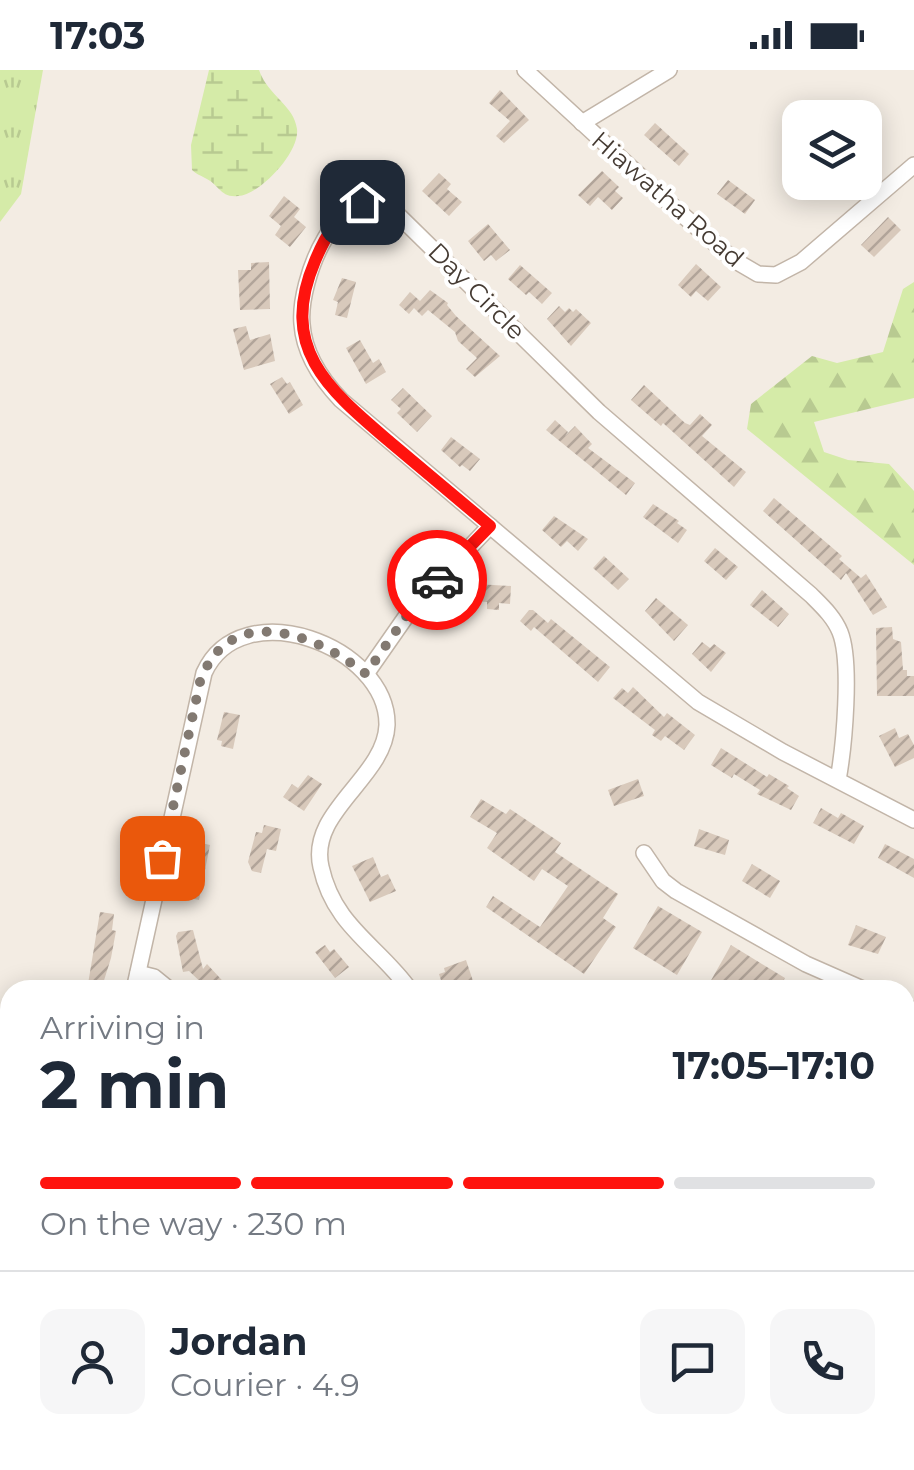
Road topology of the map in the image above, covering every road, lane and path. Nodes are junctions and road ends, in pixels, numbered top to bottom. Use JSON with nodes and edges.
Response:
{"nodes":[{"id":1,"x":524,"y":70,"type":"edge"},
{"id":2,"x":669,"y":70,"type":"edge"},
{"id":3,"x":582,"y":123,"type":"junction"},
{"id":4,"x":914,"y":165,"type":"edge"},
{"id":5,"x":490,"y":526,"type":"junction"},
{"id":6,"x":366,"y":674,"type":"junction"},
{"id":7,"x":838,"y":780,"type":"junction"},
{"id":8,"x":914,"y":820,"type":"edge"},
{"id":9,"x":644,"y":853,"type":"dead end"},
{"id":10,"x":136,"y":980,"type":"edge"},
{"id":11,"x":401,"y":980,"type":"edge"},
{"id":12,"x":842,"y":980,"type":"edge"}],
"edges":[{"from":1,"to":3,"type":"street","name":"Hiawatha Road"},
{"from":2,"to":3,"type":"street"},
{"from":3,"to":4,"type":"street","name":"Hiawatha Road"},
{"from":5,"to":6,"type":"street"},
{"from":5,"to":7,"type":"street","name":"Day Circle"},
{"from":5,"to":7,"type":"street","name":"Day Circle"},
{"from":6,"to":10,"type":"street"},
{"from":6,"to":11,"type":"street"},
{"from":7,"to":8,"type":"street","name":"Day Circle"},
{"from":9,"to":12,"type":"street"}]}
